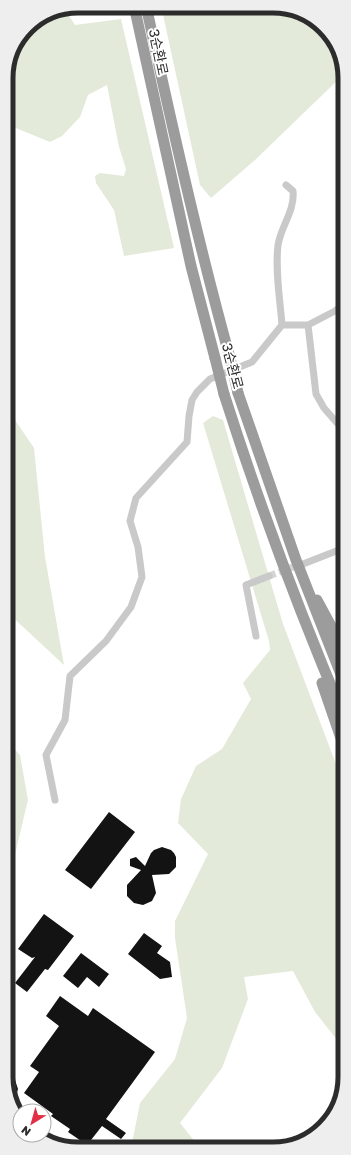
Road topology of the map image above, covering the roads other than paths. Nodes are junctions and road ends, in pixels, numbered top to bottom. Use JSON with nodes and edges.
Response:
{"nodes":[{"id":1,"x":136,"y":13,"type":"edge"},
{"id":2,"x":148,"y":13,"type":"edge"},
{"id":3,"x":286,"y":185,"type":"dead end"},
{"id":4,"x":338,"y":308,"type":"edge"},
{"id":5,"x":282,"y":325,"type":"junction"},
{"id":6,"x":308,"y":325,"type":"junction"},
{"id":7,"x":338,"y":423,"type":"edge"},
{"id":8,"x":262,"y":508,"type":"junction"},
{"id":9,"x":338,"y":550,"type":"edge"},
{"id":10,"x":299,"y":562,"type":"junction"},
{"id":11,"x":269,"y":576,"type":"tunnel mouth"},
{"id":12,"x":256,"y":636,"type":"dead end"},
{"id":13,"x":338,"y":638,"type":"edge"},
{"id":14,"x":338,"y":666,"type":"edge"},
{"id":15,"x":338,"y":703,"type":"edge"},
{"id":16,"x":338,"y":730,"type":"edge"},
{"id":17,"x":55,"y":800,"type":"dead end"}],
"edges":[{"from":1,"to":8,"type":"highway","name":"3순환로","bridge":true},
{"from":2,"to":10,"type":"highway","name":"3순환로","bridge":true},
{"from":3,"to":5,"type":"street"},
{"from":4,"to":6,"type":"street"},
{"from":5,"to":6,"type":"street"},
{"from":5,"to":17,"type":"street"},
{"from":6,"to":7,"type":"street"},
{"from":8,"to":15,"type":"highway","name":"3순환로"},
{"from":8,"to":16,"type":"highway"},
{"from":9,"to":10,"type":"street"},
{"from":10,"to":13,"type":"highway"},
{"from":10,"to":14,"type":"highway","name":"3순환로"},
{"from":11,"to":12,"type":"street"}]}
